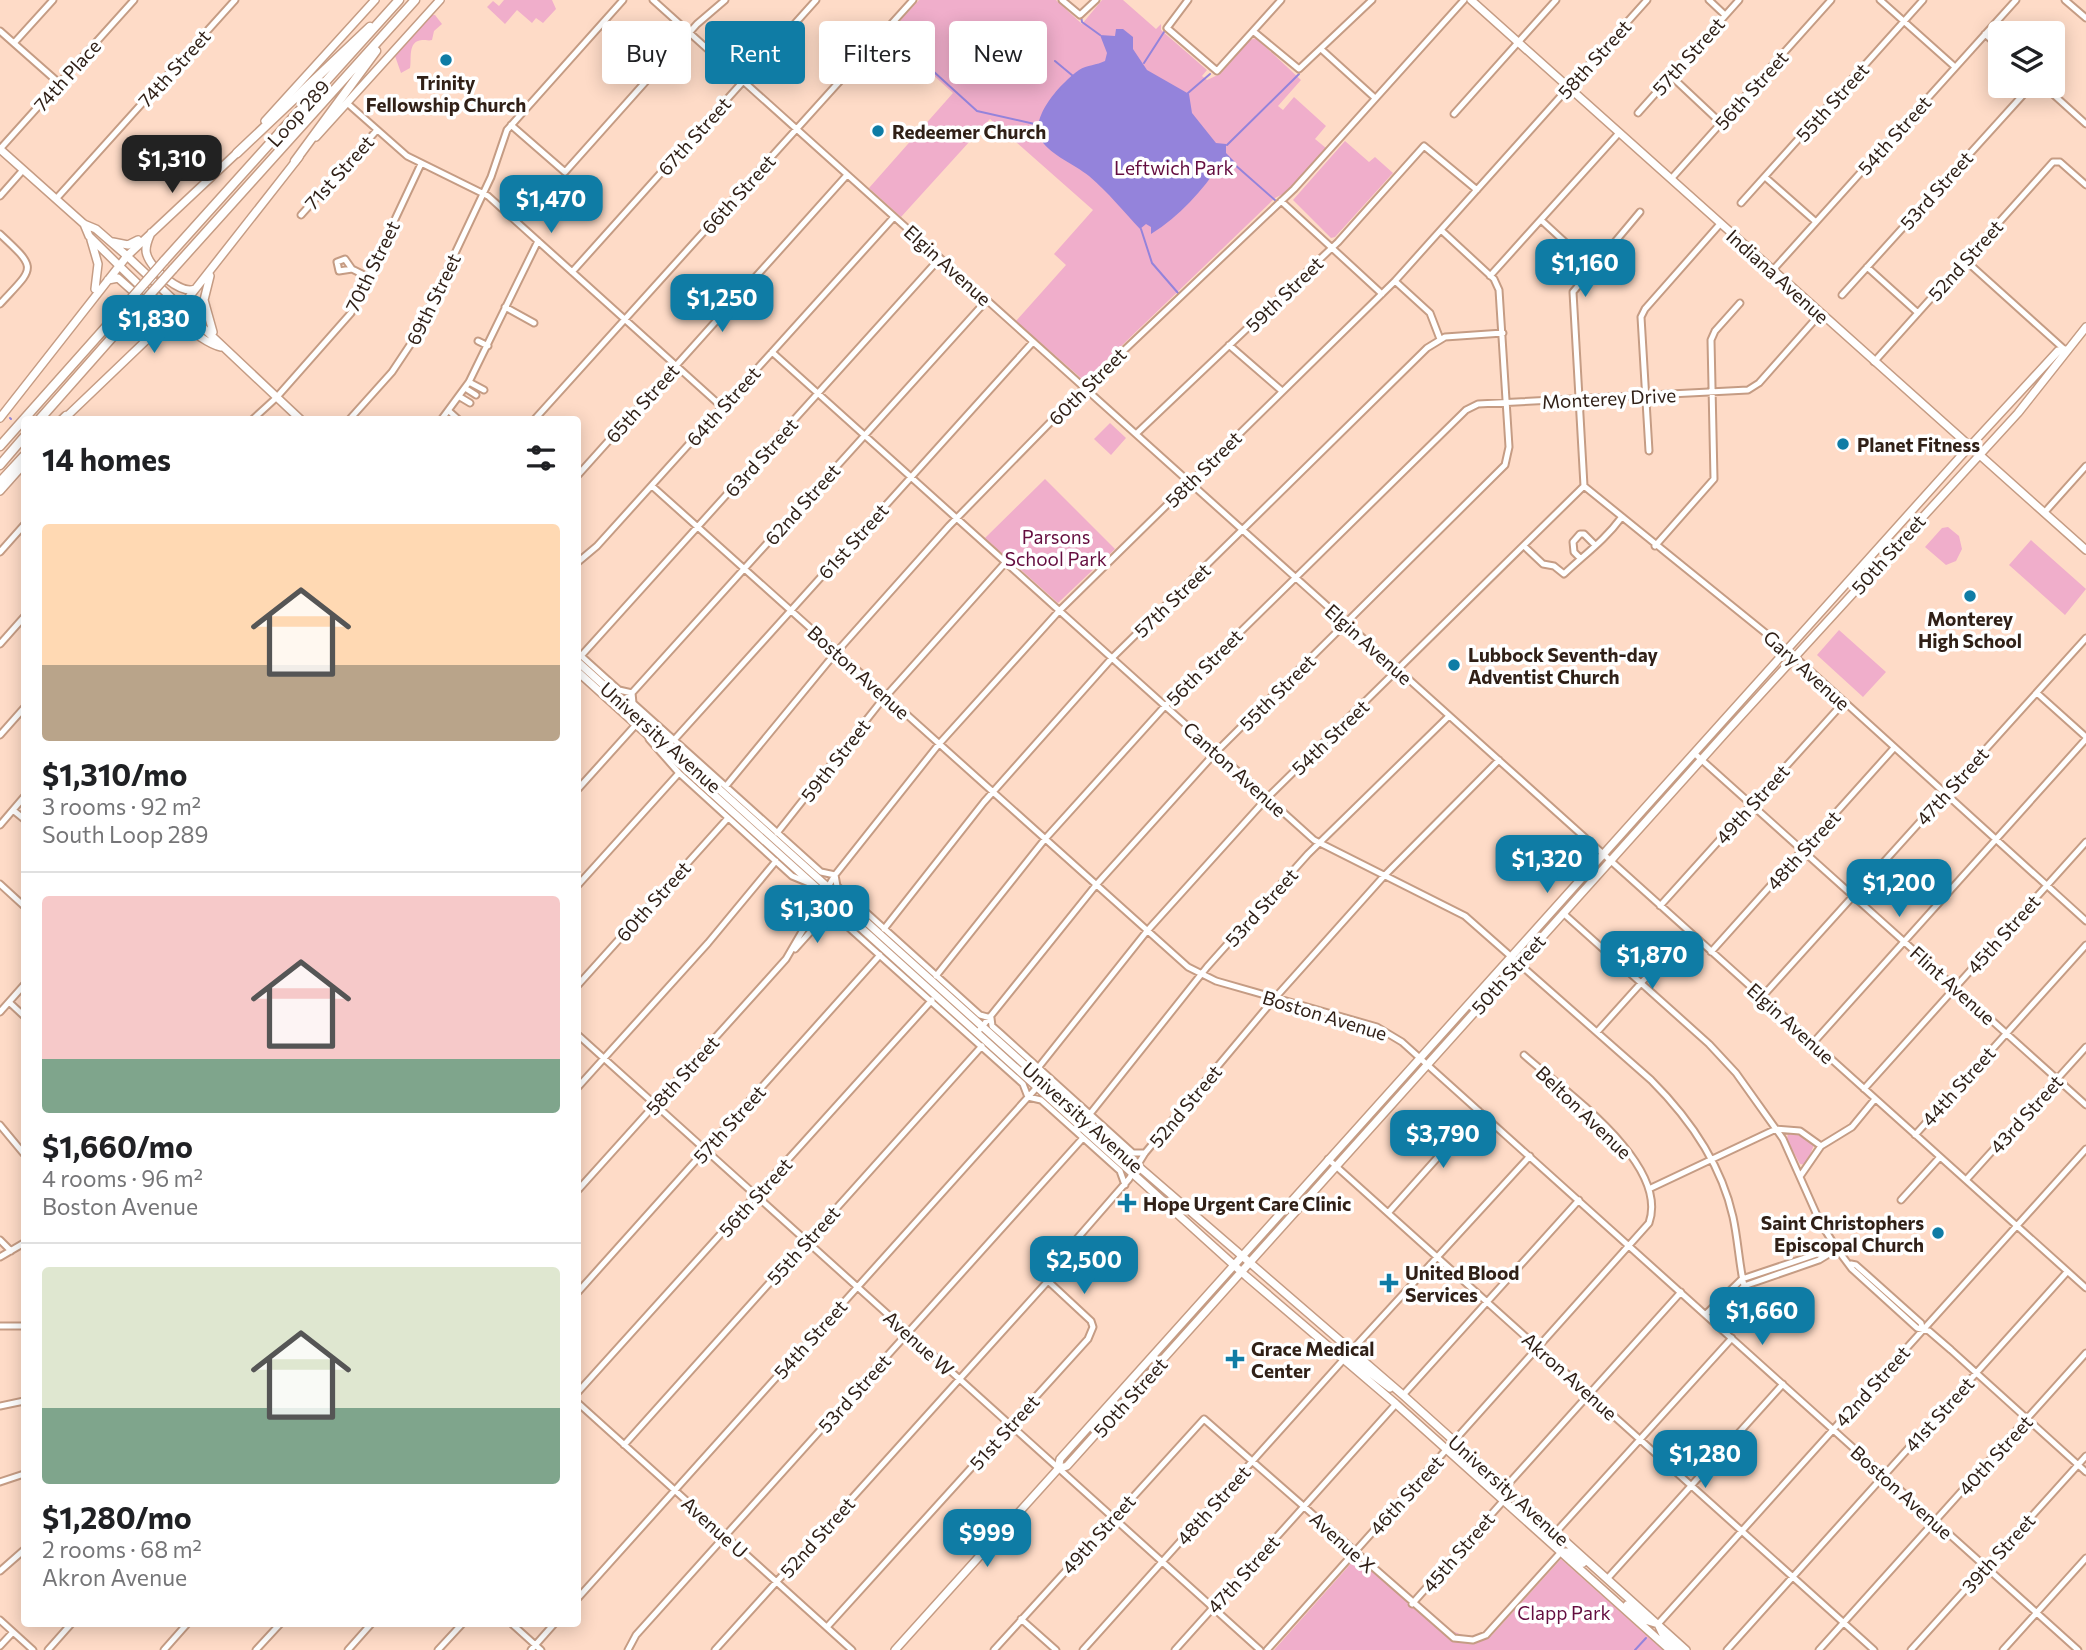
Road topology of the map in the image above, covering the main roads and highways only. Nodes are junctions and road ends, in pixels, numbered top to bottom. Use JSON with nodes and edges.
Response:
{"nodes":[{"id":1,"x":376,"y":0,"type":"edge"},
{"id":2,"x":399,"y":0,"type":"edge"},
{"id":3,"x":415,"y":0,"type":"edge"},
{"id":4,"x":440,"y":0,"type":"edge"},
{"id":5,"x":1471,"y":0,"type":"edge"},
{"id":6,"x":405,"y":12,"type":"junction"},
{"id":7,"x":386,"y":15,"type":"junction"},
{"id":8,"x":0,"y":149,"type":"edge"},
{"id":9,"x":237,"y":153,"type":"junction"},
{"id":10,"x":295,"y":161,"type":"junction"},
{"id":11,"x":85,"y":224,"type":"junction"},
{"id":12,"x":151,"y":233,"type":"junction"},
{"id":13,"x":89,"y":236,"type":"junction"},
{"id":14,"x":108,"y":239,"type":"junction"},
{"id":15,"x":127,"y":256,"type":"junction"},
{"id":16,"x":119,"y":265,"type":"junction"},
{"id":17,"x":215,"y":265,"type":"junction"},
{"id":18,"x":101,"y":285,"type":"junction"},
{"id":19,"x":197,"y":288,"type":"junction"},
{"id":20,"x":89,"y":303,"type":"junction"},
{"id":21,"x":182,"y":306,"type":"junction"},
{"id":22,"x":174,"y":314,"type":"junction"},
{"id":23,"x":2086,"y":327,"type":"edge"},
{"id":24,"x":193,"y":331,"type":"junction"},
{"id":25,"x":156,"y":334,"type":"junction"},
{"id":26,"x":217,"y":339,"type":"junction"},
{"id":27,"x":221,"y":348,"type":"junction"},
{"id":28,"x":2065,"y":349,"type":"junction"},
{"id":29,"x":27,"y":416,"type":"edge"},
{"id":30,"x":43,"y":416,"type":"edge"},
{"id":31,"x":67,"y":416,"type":"edge"},
{"id":32,"x":296,"y":416,"type":"edge"},
{"id":33,"x":0,"y":418,"type":"edge"},
{"id":34,"x":21,"y":422,"type":"edge"},
{"id":35,"x":21,"y":440,"type":"edge"},
{"id":36,"x":0,"y":446,"type":"edge"},
{"id":37,"x":1970,"y":447,"type":"junction"},
{"id":38,"x":1979,"y":455,"type":"junction"},
{"id":39,"x":0,"y":465,"type":"edge"},
{"id":40,"x":21,"y":465,"type":"edge"},
{"id":41,"x":21,"y":466,"type":"edge"},
{"id":42,"x":0,"y":482,"type":"edge"},
{"id":43,"x":0,"y":491,"type":"edge"},
{"id":44,"x":2086,"y":550,"type":"edge"},
{"id":45,"x":581,"y":659,"type":"edge"},
{"id":46,"x":581,"y":674,"type":"edge"},
{"id":47,"x":621,"y":706,"type":"junction"},
{"id":48,"x":638,"y":722,"type":"junction"},
{"id":49,"x":825,"y":891,"type":"junction"},
{"id":50,"x":980,"y":1030,"type":"junction"},
{"id":51,"x":1135,"y":1169,"type":"junction"},
{"id":52,"x":1240,"y":1257,"type":"junction"},
{"id":53,"x":1233,"y":1264,"type":"junction"},
{"id":54,"x":1250,"y":1265,"type":"junction"},
{"id":55,"x":1243,"y":1273,"type":"junction"},
{"id":56,"x":1311,"y":1318,"type":"junction"},
{"id":57,"x":1304,"y":1326,"type":"junction"},
{"id":58,"x":1344,"y":1359,"type":"junction"},
{"id":59,"x":1403,"y":1395,"type":"junction"},
{"id":60,"x":1058,"y":1469,"type":"junction"},
{"id":61,"x":1561,"y":1552,"type":"junction"},
{"id":62,"x":1607,"y":1579,"type":"junction"},
{"id":63,"x":1600,"y":1587,"type":"junction"},
{"id":64,"x":1658,"y":1624,"type":"junction"},
{"id":65,"x":895,"y":1650,"type":"edge"},
{"id":66,"x":1670,"y":1650,"type":"edge"},
{"id":67,"x":1678,"y":1650,"type":"edge"},
{"id":68,"x":1686,"y":1650,"type":"edge"}],
"edges":[{"from":1,"to":9,"type":"main road"},
{"from":2,"to":7,"type":"highway","name":"Loop 289"},
{"from":3,"to":6,"type":"highway","name":"Loop 289"},
{"from":4,"to":10,"type":"main road"},
{"from":5,"to":37,"type":"main road","name":"Indiana Avenue"},
{"from":6,"to":10,"type":"highway"},
{"from":6,"to":30,"type":"highway","name":"Loop 289","bridge":true},
{"from":7,"to":9,"type":"highway"},
{"from":7,"to":29,"type":"highway","name":"Loop 289","bridge":true},
{"from":8,"to":11,"type":"main road"},
{"from":9,"to":12,"type":"main road"},
{"from":10,"to":17,"type":"main road"},
{"from":11,"to":13,"type":"main road"},
{"from":11,"to":14,"type":"main road"},
{"from":12,"to":14,"type":"main road"},
{"from":12,"to":15,"type":"main road"},
{"from":12,"to":19,"type":"main road"},
{"from":13,"to":16,"type":"main road"},
{"from":13,"to":20,"type":"main road"},
{"from":14,"to":15,"type":"main road"},
{"from":15,"to":16,"type":"main road"},
{"from":15,"to":21,"type":"main road"},
{"from":16,"to":18,"type":"main road"},
{"from":16,"to":22,"type":"main road"},
{"from":17,"to":19,"type":"main road"},
{"from":17,"to":26,"type":"main road"},
{"from":18,"to":20,"type":"main road"},
{"from":18,"to":25,"type":"main road"},
{"from":19,"to":21,"type":"main road"},
{"from":20,"to":33,"type":"main road"},
{"from":21,"to":22,"type":"main road"},
{"from":21,"to":26,"type":"main road"},
{"from":22,"to":24,"type":"main road"},
{"from":22,"to":25,"type":"main road"},
{"from":23,"to":28,"type":"main road","name":"50th Street"},
{"from":24,"to":25,"type":"main road"},
{"from":24,"to":27,"type":"main road"},
{"from":25,"to":31,"type":"main road"},
{"from":26,"to":27,"type":"main road"},
{"from":27,"to":32,"type":"main road"},
{"from":28,"to":37,"type":"main road","name":"50th Street"},
{"from":28,"to":38,"type":"main road","name":"50th Street"},
{"from":34,"to":36,"type":"highway","name":"Loop 289","bridge":true},
{"from":35,"to":39,"type":"highway"},
{"from":37,"to":38,"type":"main road","name":"Indiana Avenue"},
{"from":37,"to":52,"type":"main road","name":"50th Street"},
{"from":38,"to":44,"type":"main road","name":"Indiana Avenue"},
{"from":38,"to":54,"type":"main road","name":"50th Street"},
{"from":40,"to":42,"type":"highway"},
{"from":41,"to":43,"type":"main road"},
{"from":45,"to":47,"type":"main road","name":"University Avenue"},
{"from":46,"to":47,"type":"main road","name":"University Avenue"},
{"from":47,"to":48,"type":"main road","name":"University Avenue"},
{"from":48,"to":49,"type":"main road","name":"University Avenue"},
{"from":48,"to":49,"type":"main road","name":"University Avenue"},
{"from":49,"to":50,"type":"main road","name":"University Avenue"},
{"from":49,"to":50,"type":"main road","name":"University Avenue"},
{"from":50,"to":51,"type":"main road","name":"University Avenue"},
{"from":51,"to":52,"type":"main road","name":"University Avenue"},
{"from":51,"to":53,"type":"main road","name":"University Avenue"},
{"from":52,"to":53,"type":"main road","name":"50th Street"},
{"from":52,"to":54,"type":"main road","name":"University Avenue"},
{"from":53,"to":55,"type":"main road","name":"University Avenue"},
{"from":53,"to":60,"type":"main road","name":"50th Street"},
{"from":54,"to":55,"type":"main road","name":"50th Street"},
{"from":54,"to":56,"type":"main road","name":"University Avenue"},
{"from":55,"to":57,"type":"main road","name":"University Avenue"},
{"from":55,"to":60,"type":"main road","name":"50th Street"},
{"from":56,"to":57,"type":"main road"},
{"from":56,"to":59,"type":"main road","name":"University Avenue"},
{"from":57,"to":58,"type":"main road","name":"University Avenue"},
{"from":58,"to":59,"type":"main road"},
{"from":58,"to":61,"type":"main road","name":"University Avenue"},
{"from":59,"to":62,"type":"main road","name":"University Avenue"},
{"from":60,"to":65,"type":"main road","name":"50th Street"},
{"from":61,"to":62,"type":"main road"},
{"from":61,"to":63,"type":"main road","name":"University Avenue"},
{"from":62,"to":64,"type":"main road","name":"University Avenue"},
{"from":63,"to":64,"type":"main road"},
{"from":63,"to":66,"type":"main road","name":"University Avenue"},
{"from":64,"to":67,"type":"main road"},
{"from":64,"to":68,"type":"main road","name":"University Avenue"}]}
